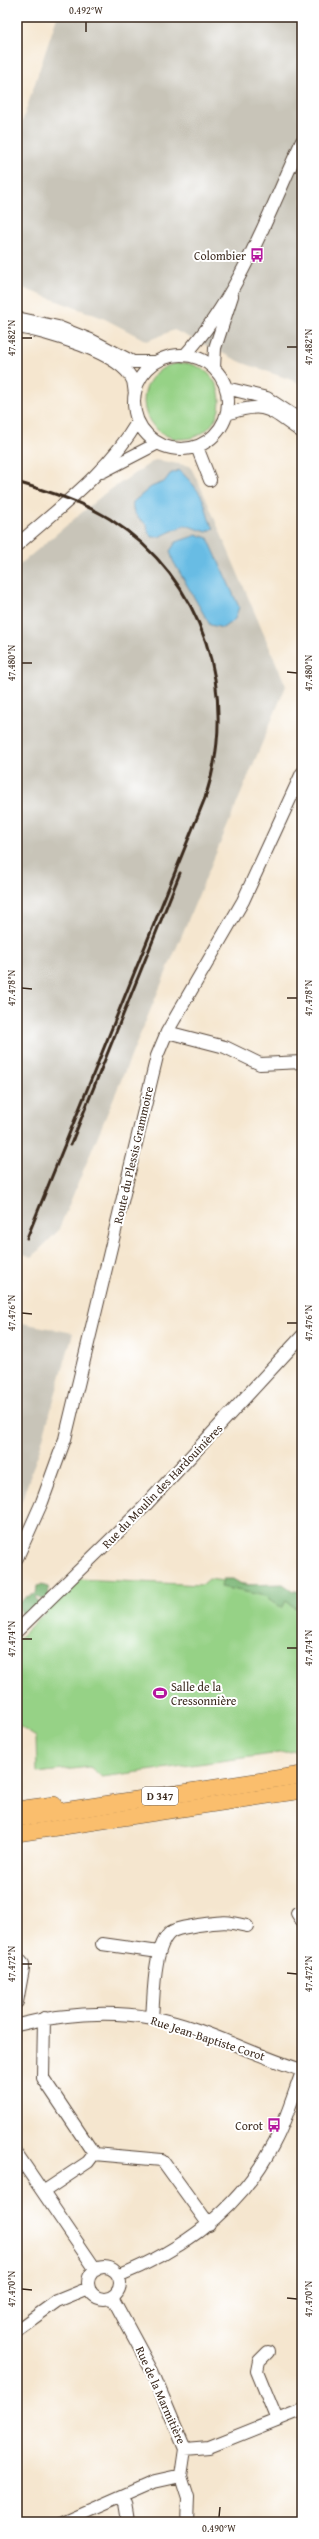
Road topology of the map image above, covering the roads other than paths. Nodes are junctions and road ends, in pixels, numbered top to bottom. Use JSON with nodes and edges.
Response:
{"nodes":[{"id":1,"x":302,"y":140,"type":"edge"},
{"id":2,"x":233,"y":288,"type":"junction"},
{"id":3,"x":17,"y":318,"type":"edge"},
{"id":4,"x":17,"y":327,"type":"edge"},
{"id":5,"x":185,"y":355,"type":"junction"},
{"id":6,"x":156,"y":362,"type":"junction"},
{"id":7,"x":214,"y":368,"type":"junction"},
{"id":8,"x":226,"y":388,"type":"junction"},
{"id":9,"x":135,"y":394,"type":"junction"},
{"id":10,"x":227,"y":414,"type":"junction"},
{"id":11,"x":138,"y":421,"type":"junction"},
{"id":12,"x":302,"y":421,"type":"edge"},
{"id":13,"x":302,"y":432,"type":"edge"},
{"id":14,"x":158,"y":443,"type":"junction"},
{"id":15,"x":197,"y":447,"type":"junction"},
{"id":16,"x":96,"y":476,"type":"junction"},
{"id":17,"x":210,"y":480,"type":"dead end"},
{"id":18,"x":17,"y":545,"type":"edge"},
{"id":19,"x":302,"y":773,"type":"edge"},
{"id":20,"x":167,"y":1032,"type":"junction"},
{"id":21,"x":302,"y":1062,"type":"edge"},
{"id":22,"x":302,"y":1336,"type":"edge"},
{"id":23,"x":17,"y":1558,"type":"edge"},
{"id":24,"x":17,"y":1631,"type":"edge"},
{"id":25,"x":302,"y":1768,"type":"edge"},
{"id":26,"x":302,"y":1775,"type":"edge"},
{"id":27,"x":302,"y":1782,"type":"edge"},
{"id":28,"x":302,"y":1792,"type":"edge"},
{"id":29,"x":17,"y":1809,"type":"edge"},
{"id":30,"x":17,"y":1818,"type":"edge"},
{"id":31,"x":17,"y":1825,"type":"edge"},
{"id":32,"x":17,"y":1834,"type":"edge"},
{"id":33,"x":247,"y":1926,"type":"dead end"},
{"id":34,"x":102,"y":1944,"type":"dead end"},
{"id":35,"x":159,"y":1952,"type":"junction"},
{"id":36,"x":17,"y":1957,"type":"edge"},
{"id":37,"x":17,"y":2002,"type":"edge"},
{"id":38,"x":44,"y":2018,"type":"junction"},
{"id":39,"x":152,"y":2018,"type":"junction"},
{"id":40,"x":17,"y":2024,"type":"edge"},
{"id":41,"x":302,"y":2071,"type":"edge"},
{"id":42,"x":17,"y":2154,"type":"edge"},
{"id":43,"x":94,"y":2154,"type":"junction"},
{"id":44,"x":44,"y":2192,"type":"junction"},
{"id":45,"x":209,"y":2225,"type":"junction"},
{"id":46,"x":96,"y":2270,"type":"junction"},
{"id":47,"x":118,"y":2276,"type":"junction"},
{"id":48,"x":89,"y":2288,"type":"junction"},
{"id":49,"x":112,"y":2297,"type":"junction"},
{"id":50,"x":17,"y":2330,"type":"edge"},
{"id":51,"x":268,"y":2352,"type":"dead end"},
{"id":52,"x":302,"y":2410,"type":"edge"},
{"id":53,"x":277,"y":2420,"type":"junction"},
{"id":54,"x":185,"y":2449,"type":"junction"},
{"id":55,"x":181,"y":2476,"type":"junction"},
{"id":56,"x":121,"y":2498,"type":"junction"},
{"id":57,"x":63,"y":2522,"type":"edge"},
{"id":58,"x":128,"y":2522,"type":"edge"},
{"id":59,"x":187,"y":2522,"type":"edge"}],
"edges":[{"from":1,"to":2,"type":"street"},
{"from":2,"to":5,"type":"street"},
{"from":2,"to":7,"type":"street"},
{"from":3,"to":6,"type":"street"},
{"from":4,"to":9,"type":"street"},
{"from":5,"to":6,"type":"street"},
{"from":5,"to":7,"type":"street"},
{"from":6,"to":9,"type":"street"},
{"from":7,"to":8,"type":"street"},
{"from":8,"to":10,"type":"street"},
{"from":8,"to":12,"type":"street"},
{"from":9,"to":11,"type":"street"},
{"from":10,"to":13,"type":"street"},
{"from":10,"to":15,"type":"street"},
{"from":11,"to":14,"type":"street"},
{"from":11,"to":16,"type":"street"},
{"from":14,"to":15,"type":"street"},
{"from":14,"to":16,"type":"street"},
{"from":15,"to":17,"type":"street"},
{"from":16,"to":18,"type":"street"},
{"from":19,"to":20,"type":"street","name":"Route du Plessis Grammoire"},
{"from":20,"to":21,"type":"street"},
{"from":20,"to":23,"type":"street","name":"Route du Plessis Grammoire"},
{"from":22,"to":24,"type":"street","name":"Rue du Moulin des Hardouinières"},
{"from":25,"to":29,"type":"main road"},
{"from":26,"to":30,"type":"highway","number":"D 347"},
{"from":27,"to":31,"type":"highway","number":"D 347"},
{"from":28,"to":32,"type":"main road"},
{"from":33,"to":35,"type":"street"},
{"from":34,"to":35,"type":"street"},
{"from":35,"to":39,"type":"street"},
{"from":36,"to":37,"type":"street"},
{"from":38,"to":39,"type":"street","name":"Rue Jean-Baptiste Corot"},
{"from":38,"to":40,"type":"street","name":"Rue Jean-Baptiste Corot"},
{"from":38,"to":43,"type":"street"},
{"from":39,"to":41,"type":"street","name":"Rue Jean-Baptiste Corot"},
{"from":41,"to":45,"type":"street"},
{"from":42,"to":44,"type":"street"},
{"from":43,"to":44,"type":"street"},
{"from":43,"to":45,"type":"street"},
{"from":44,"to":46,"type":"street"},
{"from":45,"to":47,"type":"street"},
{"from":46,"to":47,"type":"street"},
{"from":46,"to":48,"type":"street"},
{"from":47,"to":49,"type":"street"},
{"from":48,"to":49,"type":"street"},
{"from":48,"to":50,"type":"street"},
{"from":49,"to":54,"type":"street","name":"Rue de la Marmitière"},
{"from":51,"to":53,"type":"street"},
{"from":52,"to":53,"type":"street"},
{"from":53,"to":54,"type":"street"},
{"from":54,"to":55,"type":"street","name":"Rue de la Marmitière"},
{"from":55,"to":56,"type":"street"},
{"from":55,"to":59,"type":"street","name":"Rue de la Marmitière"},
{"from":56,"to":57,"type":"street"},
{"from":56,"to":58,"type":"street"}]}
